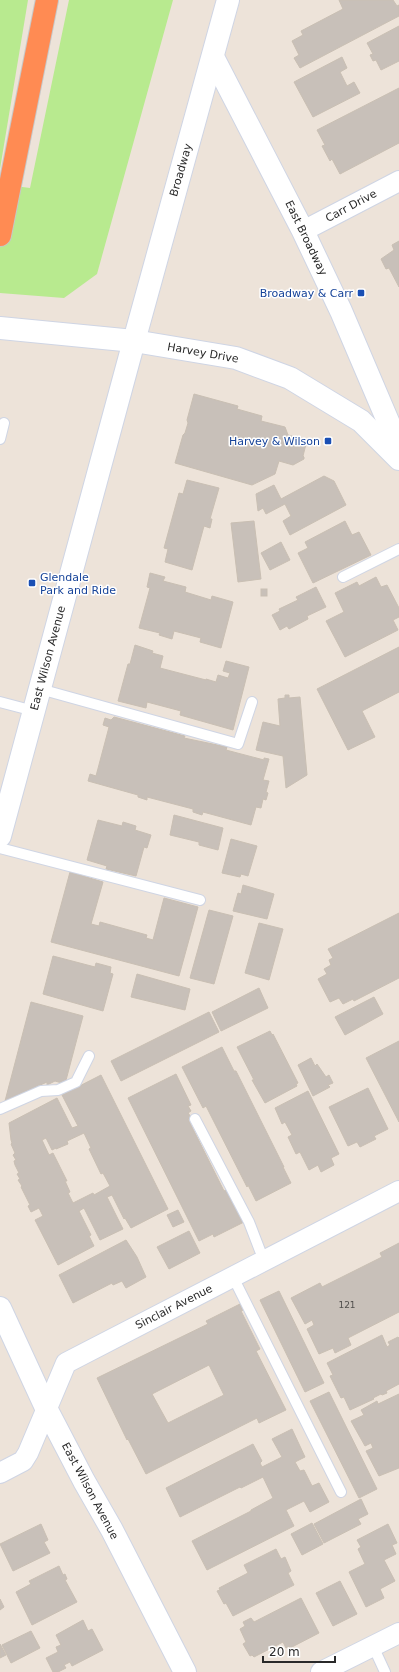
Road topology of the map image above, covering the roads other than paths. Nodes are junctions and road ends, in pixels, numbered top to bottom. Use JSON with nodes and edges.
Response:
{"nodes":[{"id":1,"x":47,"y":0,"type":"edge"},
{"id":2,"x":228,"y":0,"type":"edge"},
{"id":3,"x":213,"y":57,"type":"junction"},
{"id":4,"x":399,"y":182,"type":"edge"},
{"id":5,"x":304,"y":231,"type":"junction"},
{"id":6,"x":0,"y":235,"type":"edge"},
{"id":7,"x":0,"y":328,"type":"edge"},
{"id":8,"x":134,"y":341,"type":"junction"},
{"id":9,"x":4,"y":423,"type":"dead end"},
{"id":10,"x":0,"y":439,"type":"edge"},
{"id":11,"x":399,"y":447,"type":"edge"},
{"id":12,"x":399,"y":459,"type":"edge"},
{"id":13,"x":399,"y":549,"type":"edge"},
{"id":14,"x":343,"y":577,"type":"dead end"},
{"id":15,"x":40,"y":689,"type":"junction"},
{"id":16,"x":0,"y":702,"type":"edge"},
{"id":17,"x":252,"y":702,"type":"dead end"},
{"id":18,"x":34,"y":711,"type":"junction"},
{"id":19,"x":0,"y":836,"type":"edge"},
{"id":20,"x":0,"y":848,"type":"edge"},
{"id":21,"x":200,"y":900,"type":"dead end"},
{"id":22,"x":89,"y":1056,"type":"dead end"},
{"id":23,"x":0,"y":1109,"type":"edge"},
{"id":24,"x":195,"y":1119,"type":"dead end"},
{"id":25,"x":399,"y":1191,"type":"edge"},
{"id":26,"x":264,"y":1261,"type":"junction"},
{"id":27,"x":233,"y":1277,"type":"junction"},
{"id":28,"x":0,"y":1308,"type":"edge"},
{"id":29,"x":47,"y":1410,"type":"junction"},
{"id":30,"x":0,"y":1472,"type":"edge"},
{"id":31,"x":341,"y":1492,"type":"dead end"},
{"id":32,"x":399,"y":1633,"type":"edge"},
{"id":33,"x":373,"y":1646,"type":"junction"},
{"id":34,"x":185,"y":1672,"type":"edge"},
{"id":35,"x":321,"y":1672,"type":"edge"},
{"id":36,"x":385,"y":1672,"type":"edge"}],
"edges":[{"from":1,"to":6,"type":"highway"},
{"from":2,"to":3,"type":"main road","name":"Broadway"},
{"from":3,"to":5,"type":"main road","name":"East Broadway"},
{"from":3,"to":8,"type":"main road","name":"Broadway"},
{"from":4,"to":5,"type":"street","name":"Carr Drive"},
{"from":5,"to":11,"type":"main road","name":"East Broadway"},
{"from":7,"to":8,"type":"main road","name":"Harvey Drive"},
{"from":8,"to":12,"type":"main road","name":"Harvey Drive"},
{"from":8,"to":15,"type":"main road","name":"East Wilson Avenue"},
{"from":9,"to":10,"type":"lane"},
{"from":13,"to":14,"type":"lane"},
{"from":15,"to":17,"type":"lane"},
{"from":15,"to":18,"type":"main road","name":"East Wilson Avenue"},
{"from":16,"to":18,"type":"lane"},
{"from":18,"to":19,"type":"main road","name":"East Wilson Avenue"},
{"from":20,"to":21,"type":"lane"},
{"from":22,"to":23,"type":"lane"},
{"from":24,"to":26,"type":"lane"},
{"from":25,"to":26,"type":"street","name":"Sinclair Avenue"},
{"from":26,"to":27,"type":"street","name":"Sinclair Avenue"},
{"from":27,"to":29,"type":"street","name":"Sinclair Avenue"},
{"from":27,"to":31,"type":"lane"},
{"from":28,"to":29,"type":"main road","name":"East Wilson Avenue"},
{"from":29,"to":30,"type":"street","name":"Sinclair Avenue"},
{"from":29,"to":34,"type":"main road","name":"East Wilson Avenue"},
{"from":32,"to":33,"type":"street"},
{"from":33,"to":35,"type":"street"},
{"from":33,"to":36,"type":"lane"}]}
